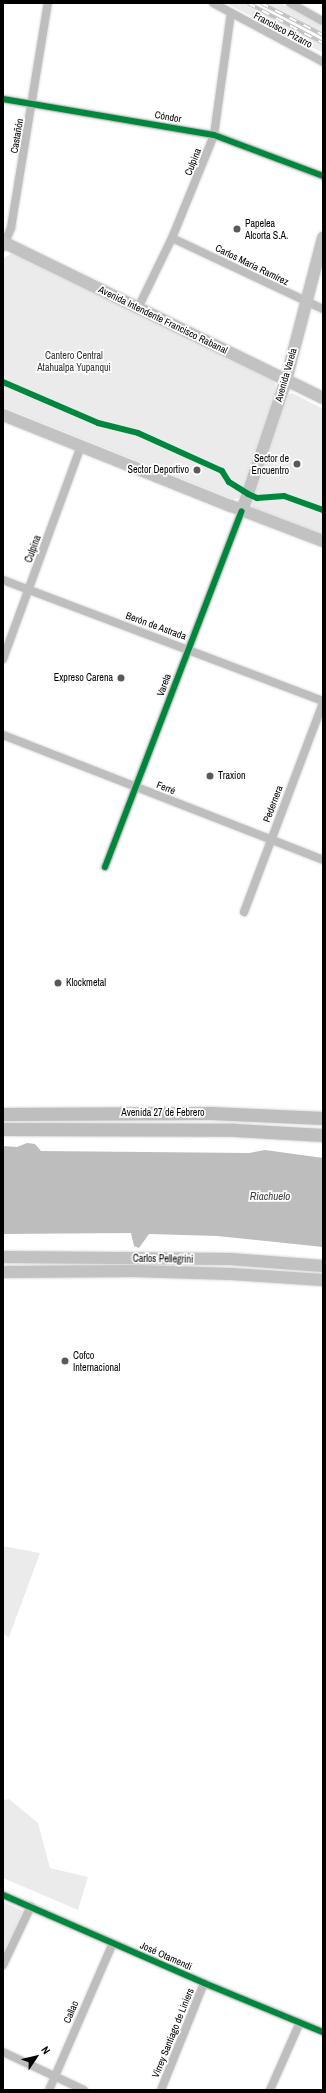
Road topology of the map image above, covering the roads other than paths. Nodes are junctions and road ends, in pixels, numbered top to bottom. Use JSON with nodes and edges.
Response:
{"nodes":[{"id":1,"x":48,"y":3,"type":"edge"},
{"id":2,"x":214,"y":3,"type":"edge"},
{"id":3,"x":290,"y":3,"type":"edge"},
{"id":4,"x":231,"y":13,"type":"junction"},
{"id":5,"x":323,"y":21,"type":"edge"},
{"id":6,"x":323,"y":62,"type":"edge"},
{"id":7,"x":3,"y":99,"type":"edge"},
{"id":8,"x":32,"y":104,"type":"junction"},
{"id":9,"x":214,"y":135,"type":"junction"},
{"id":10,"x":323,"y":176,"type":"edge"},
{"id":11,"x":172,"y":238,"type":"junction"},
{"id":12,"x":323,"y":238,"type":"edge"},
{"id":13,"x":4,"y":244,"type":"edge"},
{"id":14,"x":306,"y":302,"type":"junction"},
{"id":15,"x":138,"y":308,"type":"junction"},
{"id":16,"x":323,"y":309,"type":"edge"},
{"id":17,"x":286,"y":380,"type":"junction"},
{"id":18,"x":323,"y":398,"type":"edge"},
{"id":19,"x":3,"y":415,"type":"edge"},
{"id":20,"x":81,"y":446,"type":"junction"},
{"id":21,"x":242,"y":511,"type":"junction"},
{"id":22,"x":323,"y":541,"type":"edge"},
{"id":23,"x":3,"y":580,"type":"edge"},
{"id":24,"x":29,"y":590,"type":"junction"},
{"id":25,"x":188,"y":649,"type":"junction"},
{"id":26,"x":3,"y":659,"type":"edge"},
{"id":27,"x":323,"y":702,"type":"edge"},
{"id":28,"x":3,"y":735,"type":"edge"},
{"id":29,"x":135,"y":787,"type":"junction"},
{"id":30,"x":270,"y":839,"type":"junction"},
{"id":31,"x":323,"y":860,"type":"edge"},
{"id":32,"x":105,"y":867,"type":"dead end"},
{"id":33,"x":244,"y":912,"type":"dead end"},
{"id":34,"x":3,"y":1114,"type":"edge"},
{"id":35,"x":70,"y":1114,"type":"junction"},
{"id":36,"x":323,"y":1118,"type":"edge"},
{"id":37,"x":3,"y":1129,"type":"edge"},
{"id":38,"x":70,"y":1130,"type":"junction"},
{"id":39,"x":323,"y":1135,"type":"edge"},
{"id":40,"x":3,"y":1257,"type":"edge"},
{"id":41,"x":323,"y":1266,"type":"edge"},
{"id":42,"x":3,"y":1272,"type":"edge"},
{"id":43,"x":323,"y":1280,"type":"edge"},
{"id":44,"x":3,"y":1895,"type":"edge"},
{"id":45,"x":31,"y":1906,"type":"junction"},
{"id":46,"x":113,"y":1943,"type":"junction"},
{"id":47,"x":3,"y":1964,"type":"edge"},
{"id":48,"x":204,"y":1983,"type":"junction"},
{"id":49,"x":300,"y":2022,"type":"junction"},
{"id":50,"x":323,"y":2032,"type":"edge"},
{"id":51,"x":3,"y":2052,"type":"edge"},
{"id":52,"x":54,"y":2077,"type":"junction"},
{"id":53,"x":48,"y":2090,"type":"edge"},
{"id":54,"x":84,"y":2090,"type":"edge"},
{"id":55,"x":161,"y":2090,"type":"edge"},
{"id":56,"x":270,"y":2090,"type":"edge"}],
"edges":[{"from":1,"to":8,"type":"street","name":"Castañón"},
{"from":2,"to":4,"type":"street","name":"Francisco Pizarro"},
{"from":3,"to":5,"type":"street"},
{"from":4,"to":6,"type":"street","name":"Francisco Pizarro"},
{"from":4,"to":9,"type":"street","name":"Culpina"},
{"from":7,"to":8,"type":"street","name":"Cóndor"},
{"from":8,"to":9,"type":"street","name":"Cóndor"},
{"from":8,"to":13,"type":"street","name":"Castañón"},
{"from":9,"to":10,"type":"street","name":"Cóndor"},
{"from":9,"to":11,"type":"street","name":"Culpina"},
{"from":11,"to":14,"type":"street","name":"Carlos María Ramírez"},
{"from":11,"to":15,"type":"street","name":"Culpina"},
{"from":12,"to":14,"type":"main road","name":"Avenida Varela"},
{"from":13,"to":15,"type":"main road","name":"Avenida Intendente Francisco Rabanal"},
{"from":14,"to":16,"type":"street","name":"Carlos María Ramírez"},
{"from":14,"to":17,"type":"main road","name":"Avenida Varela"},
{"from":15,"to":17,"type":"main road","name":"Avenida Intendente Francisco Rabanal"},
{"from":17,"to":18,"type":"main road","name":"Avenida Intendente Francisco Rabanal"},
{"from":17,"to":21,"type":"main road","name":"Avenida Varela"},
{"from":19,"to":20,"type":"main road"},
{"from":20,"to":21,"type":"main road"},
{"from":20,"to":24,"type":"street","name":"Culpina"},
{"from":21,"to":22,"type":"main road"},
{"from":21,"to":25,"type":"street","name":"Varela"},
{"from":23,"to":24,"type":"street","name":"Berón de Astrada"},
{"from":24,"to":25,"type":"street","name":"Berón de Astrada"},
{"from":24,"to":26,"type":"street","name":"Culpina"},
{"from":25,"to":27,"type":"street","name":"Berón de Astrada"},
{"from":25,"to":29,"type":"street","name":"Varela"},
{"from":27,"to":30,"type":"street","name":"Pedernera"},
{"from":28,"to":29,"type":"street","name":"Ferré"},
{"from":29,"to":30,"type":"street","name":"Ferré"},
{"from":29,"to":32,"type":"street","name":"Varela"},
{"from":30,"to":31,"type":"street","name":"Ferré"},
{"from":30,"to":33,"type":"street","name":"Pedernera"},
{"from":34,"to":35,"type":"main road","name":"Avenida 27 de Febrero"},
{"from":35,"to":36,"type":"main road","name":"Avenida 27 de Febrero"},
{"from":35,"to":38,"type":"main road"},
{"from":37,"to":38,"type":"main road"},
{"from":38,"to":39,"type":"main road","name":"Avenida 27 de Febrero"},
{"from":40,"to":41,"type":"main road","name":"Carlos Pellegrini"},
{"from":42,"to":43,"type":"main road","name":"Carlos Pellegrini"},
{"from":44,"to":45,"type":"street","name":"José Otamendi"},
{"from":45,"to":46,"type":"street","name":"José Otamendi"},
{"from":45,"to":47,"type":"street"},
{"from":46,"to":48,"type":"street","name":"José Otamendi"},
{"from":46,"to":52,"type":"street","name":"Callao"},
{"from":48,"to":49,"type":"street","name":"José Otamendi"},
{"from":48,"to":55,"type":"street","name":"Virrey Santiago de Liniers"},
{"from":49,"to":50,"type":"street","name":"José Otamendi"},
{"from":49,"to":56,"type":"street"},
{"from":51,"to":52,"type":"street"},
{"from":52,"to":53,"type":"street","name":"Callao"},
{"from":52,"to":54,"type":"street"}]}
